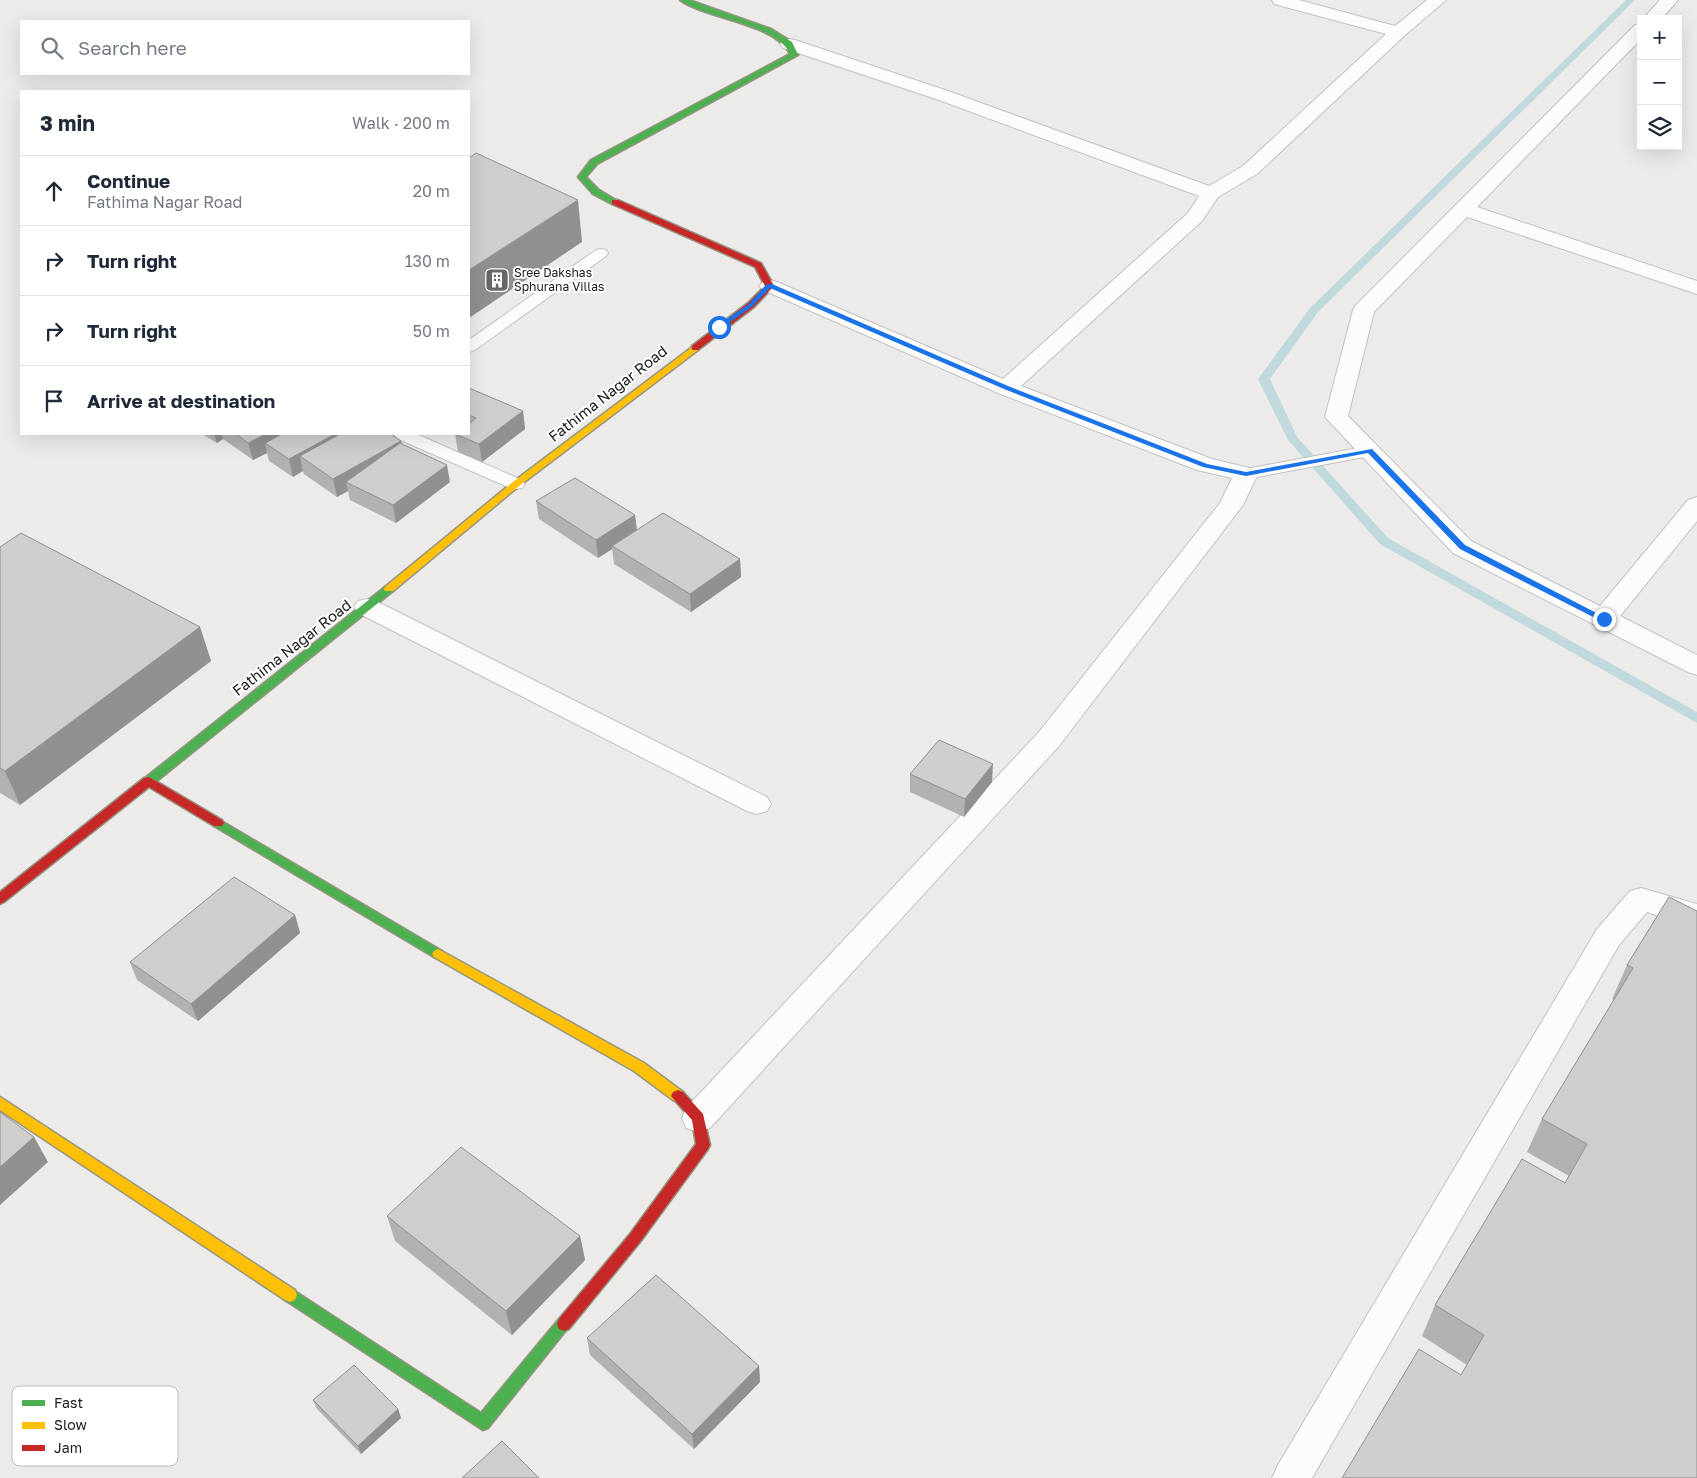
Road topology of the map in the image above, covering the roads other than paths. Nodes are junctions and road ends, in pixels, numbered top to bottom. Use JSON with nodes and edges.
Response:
{"nodes":[{"id":1,"x":683,"y":0,"type":"edge"},
{"id":2,"x":1280,"y":0,"type":"edge"},
{"id":3,"x":1438,"y":0,"type":"edge"},
{"id":4,"x":1670,"y":0,"type":"edge"},
{"id":5,"x":1655,"y":15,"type":"edge"},
{"id":6,"x":1398,"y":32,"type":"junction"},
{"id":7,"x":1637,"y":33,"type":"edge"},
{"id":8,"x":789,"y":44,"type":"junction"},
{"id":9,"x":1211,"y":193,"type":"junction"},
{"id":10,"x":1463,"y":209,"type":"junction"},
{"id":11,"x":602,"y":253,"type":"dead end"},
{"id":12,"x":770,"y":286,"type":"junction"},
{"id":13,"x":1697,"y":288,"type":"edge"},
{"id":14,"x":470,"y":346,"type":"edge"},
{"id":15,"x":1006,"y":388,"type":"junction"},
{"id":16,"x":404,"y":435,"type":"edge"},
{"id":17,"x":1368,"y":451,"type":"junction"},
{"id":18,"x":1247,"y":474,"type":"junction"},
{"id":19,"x":516,"y":484,"type":"junction"},
{"id":20,"x":1697,"y":505,"type":"edge"},
{"id":21,"x":367,"y":607,"type":"junction"},
{"id":22,"x":1604,"y":619,"type":"junction"},
{"id":23,"x":1697,"y":666,"type":"edge"},
{"id":24,"x":148,"y":781,"type":"junction"},
{"id":25,"x":758,"y":804,"type":"dead end"},
{"id":26,"x":0,"y":899,"type":"edge"},
{"id":27,"x":1697,"y":917,"type":"edge"},
{"id":28,"x":0,"y":1103,"type":"edge"},
{"id":29,"x":698,"y":1118,"type":"junction"},
{"id":30,"x":1291,"y":1478,"type":"edge"}],
"edges":[{"from":1,"to":8,"type":"street"},
{"from":2,"to":6,"type":"street"},
{"from":3,"to":6,"type":"street"},
{"from":4,"to":5,"type":"street"},
{"from":6,"to":9,"type":"street"},
{"from":7,"to":10,"type":"street"},
{"from":8,"to":9,"type":"street"},
{"from":8,"to":12,"type":"street"},
{"from":9,"to":15,"type":"street"},
{"from":10,"to":13,"type":"street"},
{"from":10,"to":17,"type":"street"},
{"from":11,"to":14,"type":"lane"},
{"from":12,"to":15,"type":"street"},
{"from":12,"to":19,"type":"street","name":"Fathima Nagar Road"},
{"from":15,"to":18,"type":"street"},
{"from":16,"to":19,"type":"lane"},
{"from":17,"to":18,"type":"lane"},
{"from":17,"to":22,"type":"street"},
{"from":18,"to":29,"type":"street"},
{"from":19,"to":21,"type":"street","name":"Fathima Nagar Road"},
{"from":20,"to":22,"type":"street"},
{"from":21,"to":24,"type":"street","name":"Fathima Nagar Road"},
{"from":21,"to":25,"type":"street"},
{"from":22,"to":23,"type":"street"},
{"from":24,"to":26,"type":"street","name":"Fathima Nagar Road"},
{"from":24,"to":29,"type":"street"},
{"from":27,"to":30,"type":"street"},
{"from":28,"to":29,"type":"street"}]}
